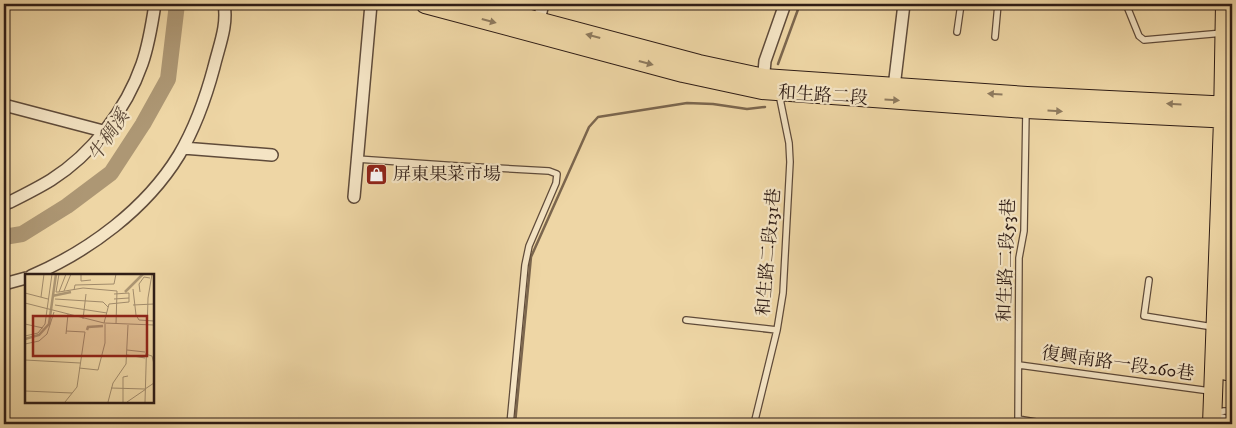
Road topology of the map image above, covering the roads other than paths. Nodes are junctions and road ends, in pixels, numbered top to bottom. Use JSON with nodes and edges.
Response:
{"nodes":[{"id":1,"x":155,"y":4,"type":"edge"},
{"id":2,"x":224,"y":4,"type":"edge"},
{"id":3,"x":371,"y":4,"type":"edge"},
{"id":4,"x":425,"y":4,"type":"edge"},
{"id":5,"x":474,"y":4,"type":"edge"},
{"id":6,"x":543,"y":4,"type":"edge"},
{"id":7,"x":785,"y":4,"type":"edge"},
{"id":8,"x":904,"y":4,"type":"edge"},
{"id":9,"x":961,"y":4,"type":"edge"},
{"id":10,"x":998,"y":4,"type":"edge"},
{"id":11,"x":1126,"y":4,"type":"edge"},
{"id":12,"x":1225,"y":4,"type":"edge"},
{"id":13,"x":537,"y":27,"type":"junction"},
{"id":14,"x":957,"y":32,"type":"dead end"},
{"id":15,"x":1228,"y":32,"type":"edge"},
{"id":16,"x":995,"y":37,"type":"dead end"},
{"id":17,"x":771,"y":85,"type":"junction"},
{"id":18,"x":894,"y":87,"type":"junction"},
{"id":19,"x":1026,"y":103,"type":"junction"},
{"id":20,"x":4,"y":105,"type":"edge"},
{"id":21,"x":1228,"y":113,"type":"edge"},
{"id":22,"x":103,"y":131,"type":"junction"},
{"id":23,"x":183,"y":148,"type":"junction"},
{"id":24,"x":272,"y":155,"type":"dead end"},
{"id":25,"x":357,"y":159,"type":"junction"},
{"id":26,"x":354,"y":197,"type":"dead end"},
{"id":27,"x":4,"y":204,"type":"edge"},
{"id":28,"x":1232,"y":205,"type":"edge"},
{"id":29,"x":1224,"y":261,"type":"junction"},
{"id":30,"x":35,"y":274,"type":"edge"},
{"id":31,"x":25,"y":278,"type":"edge"},
{"id":32,"x":1149,"y":280,"type":"dead end"},
{"id":33,"x":4,"y":284,"type":"edge"},
{"id":34,"x":686,"y":320,"type":"dead end"},
{"id":35,"x":1215,"y":327,"type":"junction"},
{"id":36,"x":777,"y":330,"type":"junction"},
{"id":37,"x":1230,"y":346,"type":"edge"},
{"id":38,"x":1019,"y":365,"type":"junction"},
{"id":39,"x":1213,"y":391,"type":"junction"},
{"id":40,"x":1222,"y":417,"type":"edge"},
{"id":41,"x":1018,"y":422,"type":"edge"},
{"id":42,"x":510,"y":424,"type":"edge"},
{"id":43,"x":754,"y":424,"type":"edge"},
{"id":44,"x":1048,"y":424,"type":"edge"}],
"edges":[{"from":1,"to":22,"type":"street"},
{"from":2,"to":23,"type":"street"},
{"from":3,"to":25,"type":"street"},
{"from":4,"to":13,"type":"main road","name":"和生路二段","one_way":true},
{"from":5,"to":13,"type":"main road","name":"和生路二段"},
{"from":6,"to":13,"type":"street"},
{"from":7,"to":17,"type":"street"},
{"from":8,"to":18,"type":"street"},
{"from":9,"to":14,"type":"lane"},
{"from":10,"to":16,"type":"lane"},
{"from":11,"to":15,"type":"lane"},
{"from":12,"to":15,"type":"main road"},
{"from":13,"to":17,"type":"main road","name":"和生路二段"},
{"from":15,"to":21,"type":"main road"},
{"from":17,"to":18,"type":"main road","name":"和生路二段"},
{"from":17,"to":19,"type":"main road","name":"和生路二段","one_way":true},
{"from":17,"to":36,"type":"lane","name":"和生路二段131巷"},
{"from":19,"to":18,"type":"main road","name":"和生路二段","one_way":true},
{"from":19,"to":21,"type":"main road","name":"和生路二段"},
{"from":19,"to":38,"type":"lane","name":"和生路二段53巷"},
{"from":20,"to":22,"type":"street"},
{"from":21,"to":29,"type":"main road"},
{"from":22,"to":27,"type":"street"},
{"from":23,"to":24,"type":"street"},
{"from":23,"to":30,"type":"street"},
{"from":25,"to":26,"type":"street"},
{"from":25,"to":42,"type":"lane"},
{"from":28,"to":29,"type":"main road"},
{"from":29,"to":35,"type":"main road"},
{"from":29,"to":37,"type":"main road"},
{"from":31,"to":33,"type":"street"},
{"from":32,"to":35,"type":"lane"},
{"from":34,"to":36,"type":"lane"},
{"from":35,"to":39,"type":"main road"},
{"from":36,"to":43,"type":"lane","name":"和生路二段131巷"},
{"from":37,"to":40,"type":"main road"},
{"from":38,"to":39,"type":"lane","name":"復興南路一段260巷"},
{"from":38,"to":41,"type":"lane","name":"和生路二段53巷"},
{"from":39,"to":40,"type":"main road"},
{"from":41,"to":44,"type":"lane"}]}
